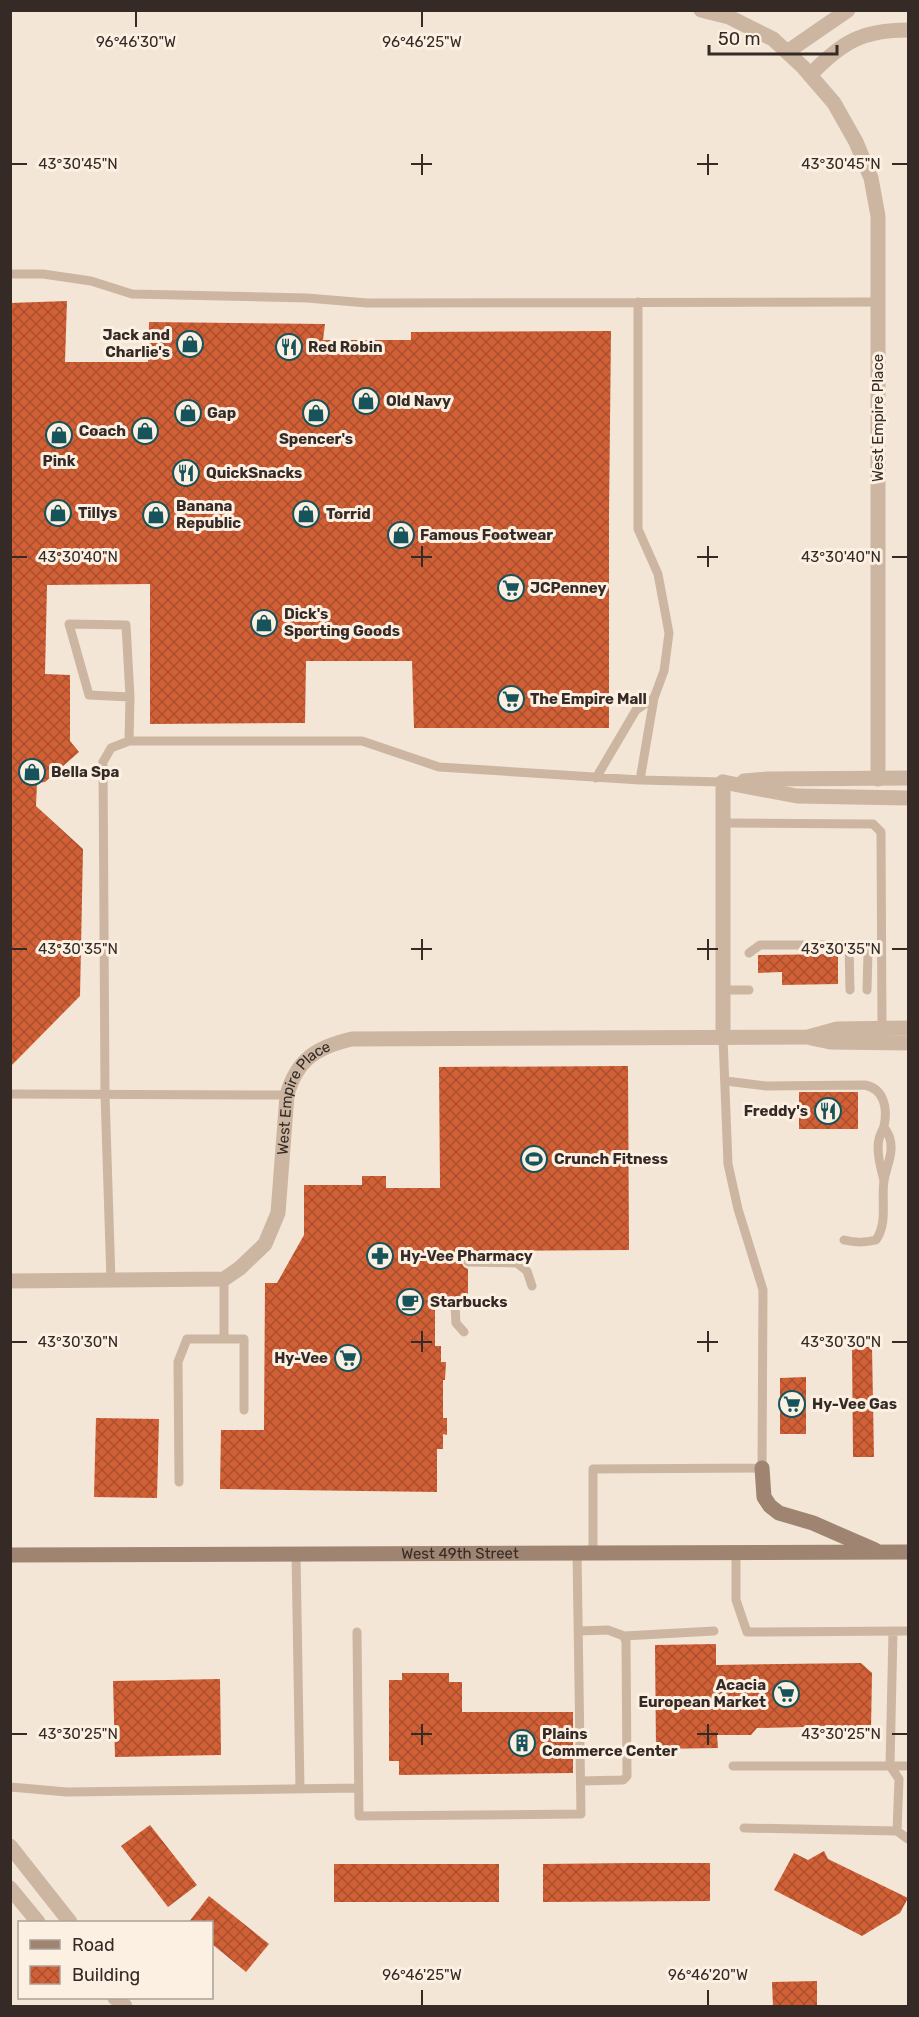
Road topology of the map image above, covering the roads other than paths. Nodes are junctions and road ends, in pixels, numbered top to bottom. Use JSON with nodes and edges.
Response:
{"nodes":[{"id":1,"x":701,"y":10,"type":"edge"},
{"id":2,"x":848,"y":10,"type":"edge"},
{"id":3,"x":909,"y":30,"type":"edge"},
{"id":4,"x":787,"y":52,"type":"junction"},
{"id":5,"x":810,"y":75,"type":"junction"},
{"id":6,"x":10,"y":274,"type":"edge"},
{"id":7,"x":638,"y":302,"type":"junction"},
{"id":8,"x":878,"y":302,"type":"junction"},
{"id":9,"x":130,"y":697,"type":"junction"},
{"id":10,"x":654,"y":698,"type":"junction"},
{"id":11,"x":129,"y":741,"type":"junction"},
{"id":12,"x":596,"y":778,"type":"junction"},
{"id":13,"x":909,"y":778,"type":"edge"},
{"id":14,"x":878,"y":779,"type":"junction"},
{"id":15,"x":640,"y":780,"type":"junction"},
{"id":16,"x":723,"y":782,"type":"junction"},
{"id":17,"x":909,"y":798,"type":"edge"},
{"id":18,"x":723,"y":823,"type":"junction"},
{"id":19,"x":849,"y":945,"type":"junction"},
{"id":20,"x":749,"y":953,"type":"dead end"},
{"id":21,"x":723,"y":990,"type":"junction"},
{"id":22,"x":748,"y":990,"type":"dead end"},
{"id":23,"x":850,"y":990,"type":"dead end"},
{"id":24,"x":867,"y":990,"type":"dead end"},
{"id":25,"x":882,"y":1028,"type":"junction"},
{"id":26,"x":909,"y":1028,"type":"edge"},
{"id":27,"x":808,"y":1037,"type":"junction"},
{"id":28,"x":723,"y":1038,"type":"junction"},
{"id":29,"x":909,"y":1043,"type":"edge"},
{"id":30,"x":726,"y":1081,"type":"junction"},
{"id":31,"x":10,"y":1094,"type":"edge"},
{"id":32,"x":105,"y":1094,"type":"junction"},
{"id":33,"x":287,"y":1095,"type":"junction"},
{"id":34,"x":844,"y":1240,"type":"dead end"},
{"id":35,"x":468,"y":1262,"type":"dead end"},
{"id":36,"x":224,"y":1279,"type":"junction"},
{"id":37,"x":11,"y":1281,"type":"edge"},
{"id":38,"x":111,"y":1281,"type":"junction"},
{"id":39,"x":532,"y":1286,"type":"dead end"},
{"id":40,"x":10,"y":1293,"type":"edge"},
{"id":41,"x":455,"y":1305,"type":"dead end"},
{"id":42,"x":464,"y":1332,"type":"dead end"},
{"id":43,"x":225,"y":1338,"type":"junction"},
{"id":44,"x":244,"y":1410,"type":"dead end"},
{"id":45,"x":762,"y":1468,"type":"junction"},
{"id":46,"x":179,"y":1482,"type":"dead end"},
{"id":47,"x":736,"y":1552,"type":"junction"},
{"id":48,"x":881,"y":1552,"type":"junction"},
{"id":49,"x":909,"y":1552,"type":"edge"},
{"id":50,"x":577,"y":1553,"type":"junction"},
{"id":51,"x":593,"y":1553,"type":"junction"},
{"id":52,"x":297,"y":1554,"type":"junction"},
{"id":53,"x":10,"y":1555,"type":"edge"},
{"id":54,"x":578,"y":1631,"type":"junction"},
{"id":55,"x":714,"y":1631,"type":"dead end"},
{"id":56,"x":893,"y":1631,"type":"junction"},
{"id":57,"x":909,"y":1631,"type":"edge"},
{"id":58,"x":357,"y":1632,"type":"dead end"},
{"id":59,"x":624,"y":1636,"type":"junction"},
{"id":60,"x":733,"y":1766,"type":"dead end"},
{"id":61,"x":890,"y":1766,"type":"junction"},
{"id":62,"x":909,"y":1766,"type":"edge"},
{"id":63,"x":580,"y":1781,"type":"junction"},
{"id":64,"x":10,"y":1787,"type":"edge"},
{"id":65,"x":358,"y":1788,"type":"junction"},
{"id":66,"x":300,"y":1789,"type":"junction"},
{"id":67,"x":744,"y":1828,"type":"dead end"},
{"id":68,"x":897,"y":1831,"type":"junction"},
{"id":69,"x":909,"y":1839,"type":"edge"},
{"id":70,"x":10,"y":1846,"type":"edge"},
{"id":71,"x":10,"y":1888,"type":"edge"},
{"id":72,"x":36,"y":1921,"type":"edge"},
{"id":73,"x":68,"y":1921,"type":"edge"}],
"edges":[{"from":1,"to":4,"type":"street","name":"West Empire Place"},
{"from":2,"to":4,"type":"street"},
{"from":3,"to":5,"type":"street"},
{"from":4,"to":5,"type":"street","name":"West Empire Place"},
{"from":5,"to":8,"type":"street","name":"West Empire Place"},
{"from":6,"to":7,"type":"lane"},
{"from":7,"to":8,"type":"lane"},
{"from":7,"to":10,"type":"lane"},
{"from":8,"to":14,"type":"street","name":"West Empire Place"},
{"from":9,"to":9,"type":"lane"},
{"from":9,"to":11,"type":"lane"},
{"from":10,"to":12,"type":"lane"},
{"from":10,"to":15,"type":"lane"},
{"from":11,"to":12,"type":"lane"},
{"from":11,"to":32,"type":"lane"},
{"from":12,"to":15,"type":"lane"},
{"from":13,"to":14,"type":"street"},
{"from":14,"to":16,"type":"street"},
{"from":15,"to":16,"type":"lane"},
{"from":16,"to":17,"type":"street"},
{"from":16,"to":18,"type":"street"},
{"from":18,"to":21,"type":"street"},
{"from":18,"to":25,"type":"lane"},
{"from":19,"to":20,"type":"lane"},
{"from":19,"to":23,"type":"lane"},
{"from":19,"to":24,"type":"lane"},
{"from":21,"to":22,"type":"lane"},
{"from":21,"to":28,"type":"street"},
{"from":25,"to":26,"type":"street","name":"West Empire Place"},
{"from":25,"to":27,"type":"street","name":"West Empire Place"},
{"from":27,"to":28,"type":"street","name":"West Empire Place"},
{"from":27,"to":29,"type":"street","name":"West Empire Place"},
{"from":28,"to":30,"type":"lane"},
{"from":28,"to":33,"type":"street","name":"West Empire Place"},
{"from":30,"to":34,"type":"lane"},
{"from":30,"to":45,"type":"lane"},
{"from":31,"to":32,"type":"lane"},
{"from":32,"to":33,"type":"lane"},
{"from":32,"to":38,"type":"lane"},
{"from":33,"to":36,"type":"street","name":"West Empire Place"},
{"from":35,"to":39,"type":"lane"},
{"from":36,"to":38,"type":"street"},
{"from":36,"to":43,"type":"lane"},
{"from":37,"to":38,"type":"street"},
{"from":37,"to":40,"type":"street"},
{"from":41,"to":42,"type":"lane"},
{"from":43,"to":44,"type":"lane"},
{"from":43,"to":46,"type":"lane"},
{"from":45,"to":48,"type":"main road"},
{"from":45,"to":51,"type":"lane"},
{"from":47,"to":48,"type":"main road","name":"West 49th Street"},
{"from":47,"to":51,"type":"main road","name":"West 49th Street"},
{"from":47,"to":56,"type":"lane"},
{"from":48,"to":49,"type":"main road","name":"West 49th Street"},
{"from":50,"to":51,"type":"main road","name":"West 49th Street"},
{"from":50,"to":52,"type":"main road","name":"West 49th Street"},
{"from":50,"to":54,"type":"lane"},
{"from":52,"to":53,"type":"main road","name":"West 49th Street"},
{"from":52,"to":66,"type":"lane"},
{"from":54,"to":59,"type":"lane"},
{"from":54,"to":63,"type":"lane"},
{"from":55,"to":59,"type":"lane"},
{"from":56,"to":57,"type":"lane"},
{"from":56,"to":61,"type":"lane"},
{"from":58,"to":65,"type":"lane"},
{"from":59,"to":63,"type":"lane"},
{"from":60,"to":61,"type":"lane"},
{"from":61,"to":62,"type":"lane"},
{"from":61,"to":68,"type":"lane"},
{"from":63,"to":65,"type":"lane"},
{"from":64,"to":66,"type":"lane"},
{"from":65,"to":66,"type":"lane"},
{"from":67,"to":68,"type":"lane"},
{"from":68,"to":69,"type":"lane"},
{"from":70,"to":73,"type":"street"},
{"from":71,"to":72,"type":"street"}]}
